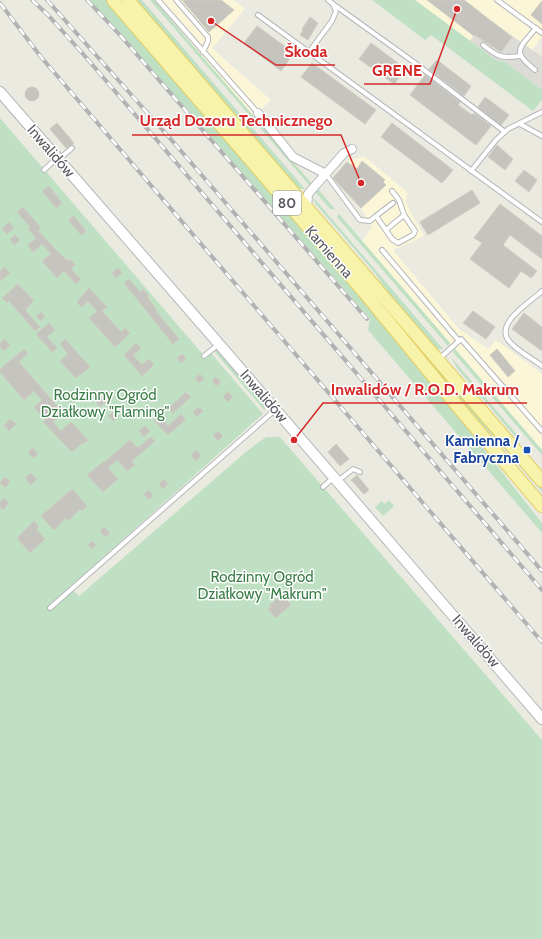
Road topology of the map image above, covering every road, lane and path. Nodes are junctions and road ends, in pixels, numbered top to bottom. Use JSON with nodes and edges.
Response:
{"nodes":[{"id":1,"x":113,"y":0,"type":"edge"},
{"id":2,"x":128,"y":0,"type":"edge"},
{"id":3,"x":158,"y":0,"type":"edge"},
{"id":4,"x":176,"y":0,"type":"edge"},
{"id":5,"x":328,"y":0,"type":"edge"},
{"id":6,"x":497,"y":0,"type":"edge"},
{"id":7,"x":333,"y":4,"type":"junction"},
{"id":8,"x":258,"y":15,"type":"dead end"},
{"id":9,"x":536,"y":28,"type":"junction"},
{"id":10,"x":542,"y":33,"type":"edge"},
{"id":11,"x":482,"y":45,"type":"dead end"},
{"id":12,"x":202,"y":52,"type":"junction"},
{"id":13,"x":309,"y":52,"type":"junction"},
{"id":14,"x":519,"y":56,"type":"junction"},
{"id":15,"x":535,"y":70,"type":"dead end"},
{"id":16,"x":0,"y":92,"type":"edge"},
{"id":17,"x":542,"y":112,"type":"edge"},
{"id":18,"x":258,"y":113,"type":"joint"},
{"id":19,"x":520,"y":124,"type":"junction"},
{"id":20,"x":505,"y":132,"type":"junction"},
{"id":21,"x":542,"y":136,"type":"edge"},
{"id":22,"x":72,"y":148,"type":"dead end"},
{"id":23,"x":352,"y":149,"type":"dead end"},
{"id":24,"x":58,"y":159,"type":"junction"},
{"id":25,"x":44,"y":170,"type":"dead end"},
{"id":26,"x":471,"y":171,"type":"junction"},
{"id":27,"x":326,"y":174,"type":"junction"},
{"id":28,"x":392,"y":191,"type":"dead end"},
{"id":29,"x":295,"y":194,"type":"junction"},
{"id":30,"x":308,"y":194,"type":"junction"},
{"id":31,"x":393,"y":203,"type":"dead end"},
{"id":32,"x":307,"y":208,"type":"junction"},
{"id":33,"x":404,"y":215,"type":"junction"},
{"id":34,"x":376,"y":216,"type":"junction"},
{"id":35,"x":542,"y":222,"type":"edge"},
{"id":36,"x":386,"y":230,"type":"junction"},
{"id":37,"x":382,"y":250,"type":"dead end"},
{"id":38,"x":542,"y":291,"type":"edge"},
{"id":39,"x":458,"y":341,"type":"junction"},
{"id":40,"x":219,"y":344,"type":"junction"},
{"id":41,"x":204,"y":356,"type":"dead end"},
{"id":42,"x":438,"y":360,"type":"junction"},
{"id":43,"x":542,"y":366,"type":"edge"},
{"id":44,"x":276,"y":409,"type":"junction"},
{"id":45,"x":542,"y":431,"type":"edge"},
{"id":46,"x":360,"y":472,"type":"dead end"},
{"id":47,"x":336,"y":479,"type":"junction"},
{"id":48,"x":542,"y":481,"type":"edge"},
{"id":49,"x":323,"y":487,"type":"dead end"},
{"id":50,"x":542,"y":506,"type":"edge"},
{"id":51,"x":50,"y":608,"type":"dead end"},
{"id":52,"x":542,"y":719,"type":"edge"}],
"edges":[{"from":1,"to":50,"type":"main road","name":"Kamienna","number":"80"},
{"from":2,"to":29,"type":"main road","name":"Kamienna","number":"80"},
{"from":3,"to":12,"type":"lane"},
{"from":4,"to":12,"type":"lane"},
{"from":5,"to":7,"type":"lane"},
{"from":6,"to":9,"type":"lane"},
{"from":7,"to":13,"type":"lane"},
{"from":7,"to":20,"type":"lane"},
{"from":8,"to":13,"type":"lane"},
{"from":9,"to":10,"type":"lane"},
{"from":9,"to":14,"type":"lane"},
{"from":11,"to":14,"type":"lane"},
{"from":12,"to":18,"type":"lane"},
{"from":13,"to":26,"type":"lane"},
{"from":14,"to":15,"type":"lane"},
{"from":16,"to":24,"type":"street","name":"Inwalidów"},
{"from":17,"to":19,"type":"lane"},
{"from":18,"to":27,"type":"street"},
{"from":19,"to":20,"type":"lane"},
{"from":19,"to":21,"type":"lane"},
{"from":20,"to":26,"type":"lane"},
{"from":22,"to":24,"type":"lane"},
{"from":23,"to":27,"type":"street"},
{"from":24,"to":25,"type":"lane"},
{"from":24,"to":40,"type":"street","name":"Inwalidów"},
{"from":26,"to":35,"type":"lane"},
{"from":27,"to":30,"type":"street"},
{"from":27,"to":34,"type":"lane"},
{"from":28,"to":33,"type":"lane"},
{"from":29,"to":30,"type":"street"},
{"from":29,"to":32,"type":"main road","name":"Kamienna","number":"80"},
{"from":30,"to":32,"type":"street"},
{"from":31,"to":34,"type":"lane"},
{"from":32,"to":42,"type":"main road","name":"Kamienna","number":"80"},
{"from":33,"to":36,"type":"lane"},
{"from":33,"to":36,"type":"lane"},
{"from":34,"to":36,"type":"lane"},
{"from":37,"to":39,"type":"lane"},
{"from":38,"to":43,"type":"lane"},
{"from":39,"to":42,"type":"lane"},
{"from":39,"to":45,"type":"lane"},
{"from":40,"to":41,"type":"lane"},
{"from":40,"to":44,"type":"street","name":"Inwalidów"},
{"from":42,"to":48,"type":"main road","name":"Kamienna","number":"80"},
{"from":44,"to":47,"type":"street","name":"Inwalidów"},
{"from":44,"to":51,"type":"lane"},
{"from":46,"to":47,"type":"lane"},
{"from":47,"to":49,"type":"lane"},
{"from":47,"to":52,"type":"street","name":"Inwalidów"}]}
